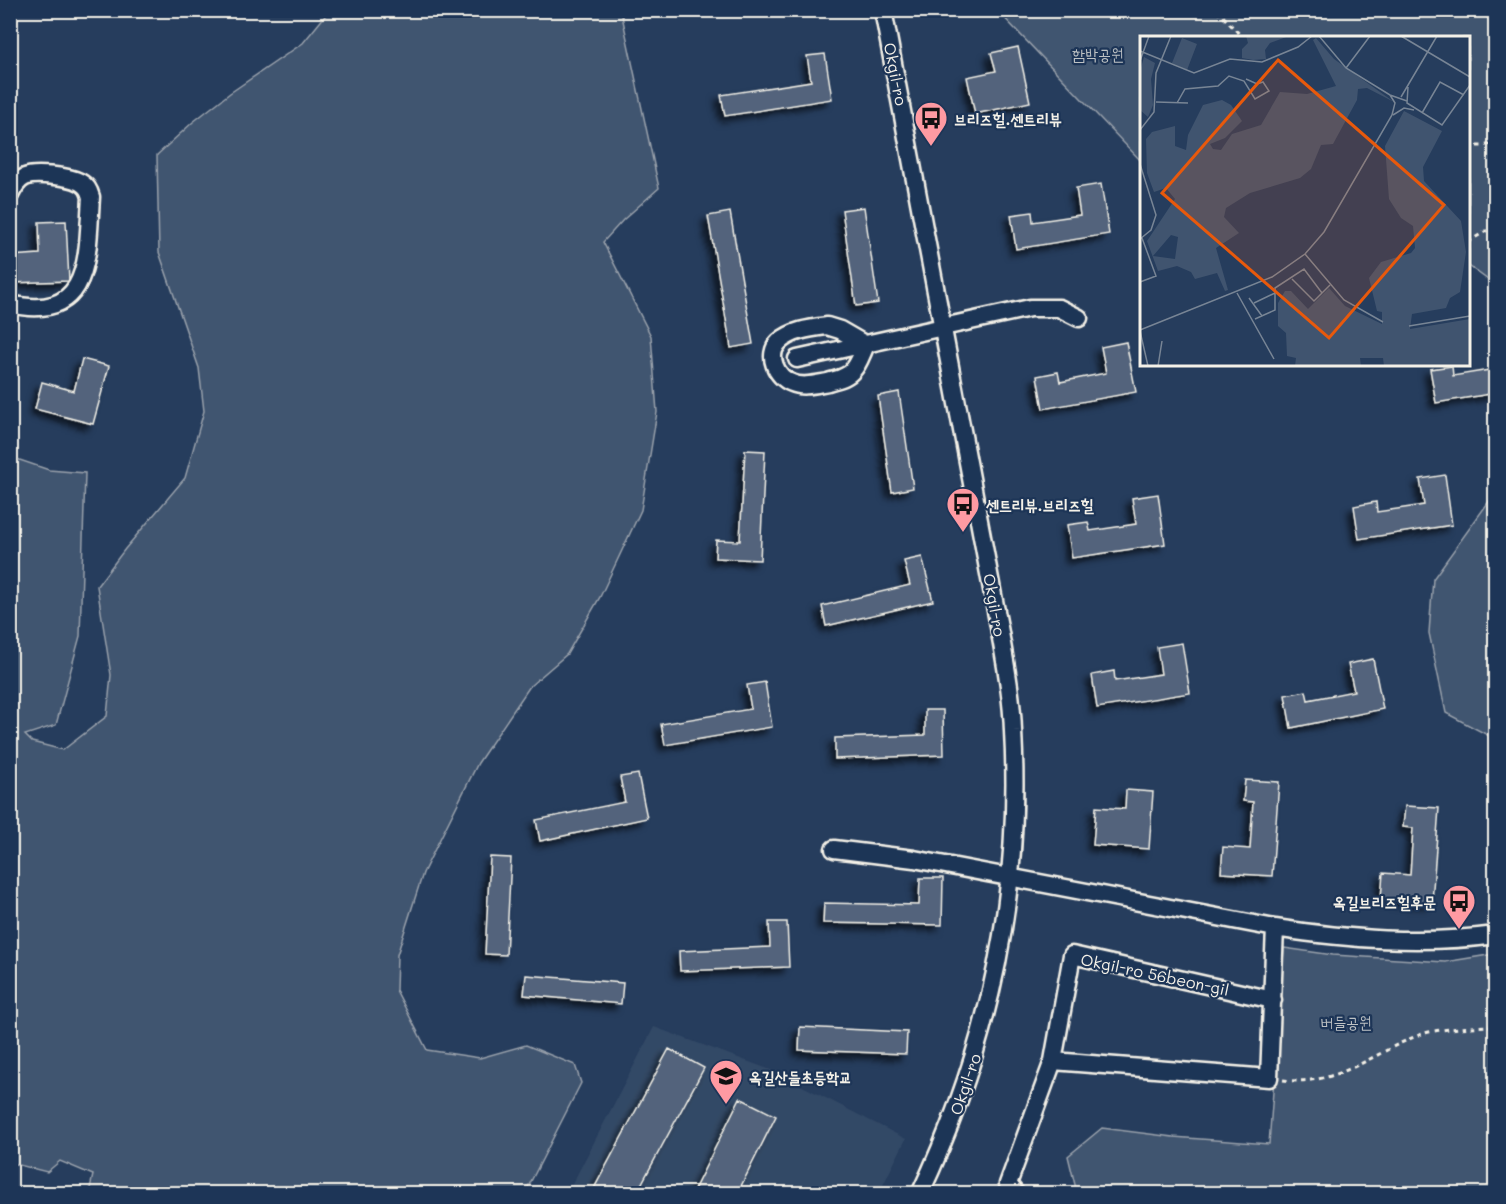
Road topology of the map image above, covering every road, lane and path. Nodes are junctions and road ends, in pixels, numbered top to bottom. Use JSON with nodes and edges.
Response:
{"nodes":[{"id":1,"x":883,"y":10,"type":"edge"},
{"id":2,"x":1217,"y":10,"type":"edge"},
{"id":3,"x":1241,"y":36,"type":"edge"},
{"id":4,"x":1496,"y":143,"type":"edge"},
{"id":5,"x":1470,"y":146,"type":"edge"},
{"id":6,"x":10,"y":195,"type":"edge"},
{"id":7,"x":1496,"y":225,"type":"edge"},
{"id":8,"x":1470,"y":241,"type":"edge"},
{"id":9,"x":10,"y":304,"type":"edge"},
{"id":10,"x":1079,"y":318,"type":"dead end"},
{"id":11,"x":944,"y":328,"type":"junction"},
{"id":12,"x":866,"y":345,"type":"junction"},
{"id":13,"x":797,"y":359,"type":"dead end"},
{"id":14,"x":834,"y":849,"type":"dead end"},
{"id":15,"x":1009,"y":876,"type":"junction"},
{"id":16,"x":1275,"y":928,"type":"junction"},
{"id":17,"x":1496,"y":935,"type":"edge"},
{"id":18,"x":1273,"y":1000,"type":"junction"},
{"id":19,"x":1496,"y":1026,"type":"edge"},
{"id":20,"x":1053,"y":1061,"type":"junction"},
{"id":21,"x":1269,"y":1078,"type":"junction"},
{"id":22,"x":920,"y":1194,"type":"edge"},
{"id":23,"x":1016,"y":1194,"type":"edge"}],
"edges":[{"from":1,"to":11,"type":"street","name":"Okgil-ro"},
{"from":2,"to":3,"type":"path"},
{"from":4,"to":5,"type":"path"},
{"from":6,"to":9,"type":"street"},
{"from":7,"to":8,"type":"path"},
{"from":10,"to":11,"type":"street"},
{"from":11,"to":12,"type":"street"},
{"from":11,"to":15,"type":"street","name":"Okgil-ro"},
{"from":12,"to":12,"type":"street"},
{"from":12,"to":13,"type":"street"},
{"from":14,"to":15,"type":"street"},
{"from":15,"to":16,"type":"street"},
{"from":15,"to":22,"type":"street","name":"Okgil-ro"},
{"from":16,"to":17,"type":"street"},
{"from":16,"to":18,"type":"street"},
{"from":18,"to":20,"type":"street","name":"Okgil-ro 56beon-gil"},
{"from":18,"to":21,"type":"street"},
{"from":19,"to":21,"type":"path"},
{"from":20,"to":21,"type":"street"},
{"from":20,"to":23,"type":"street"}]}
